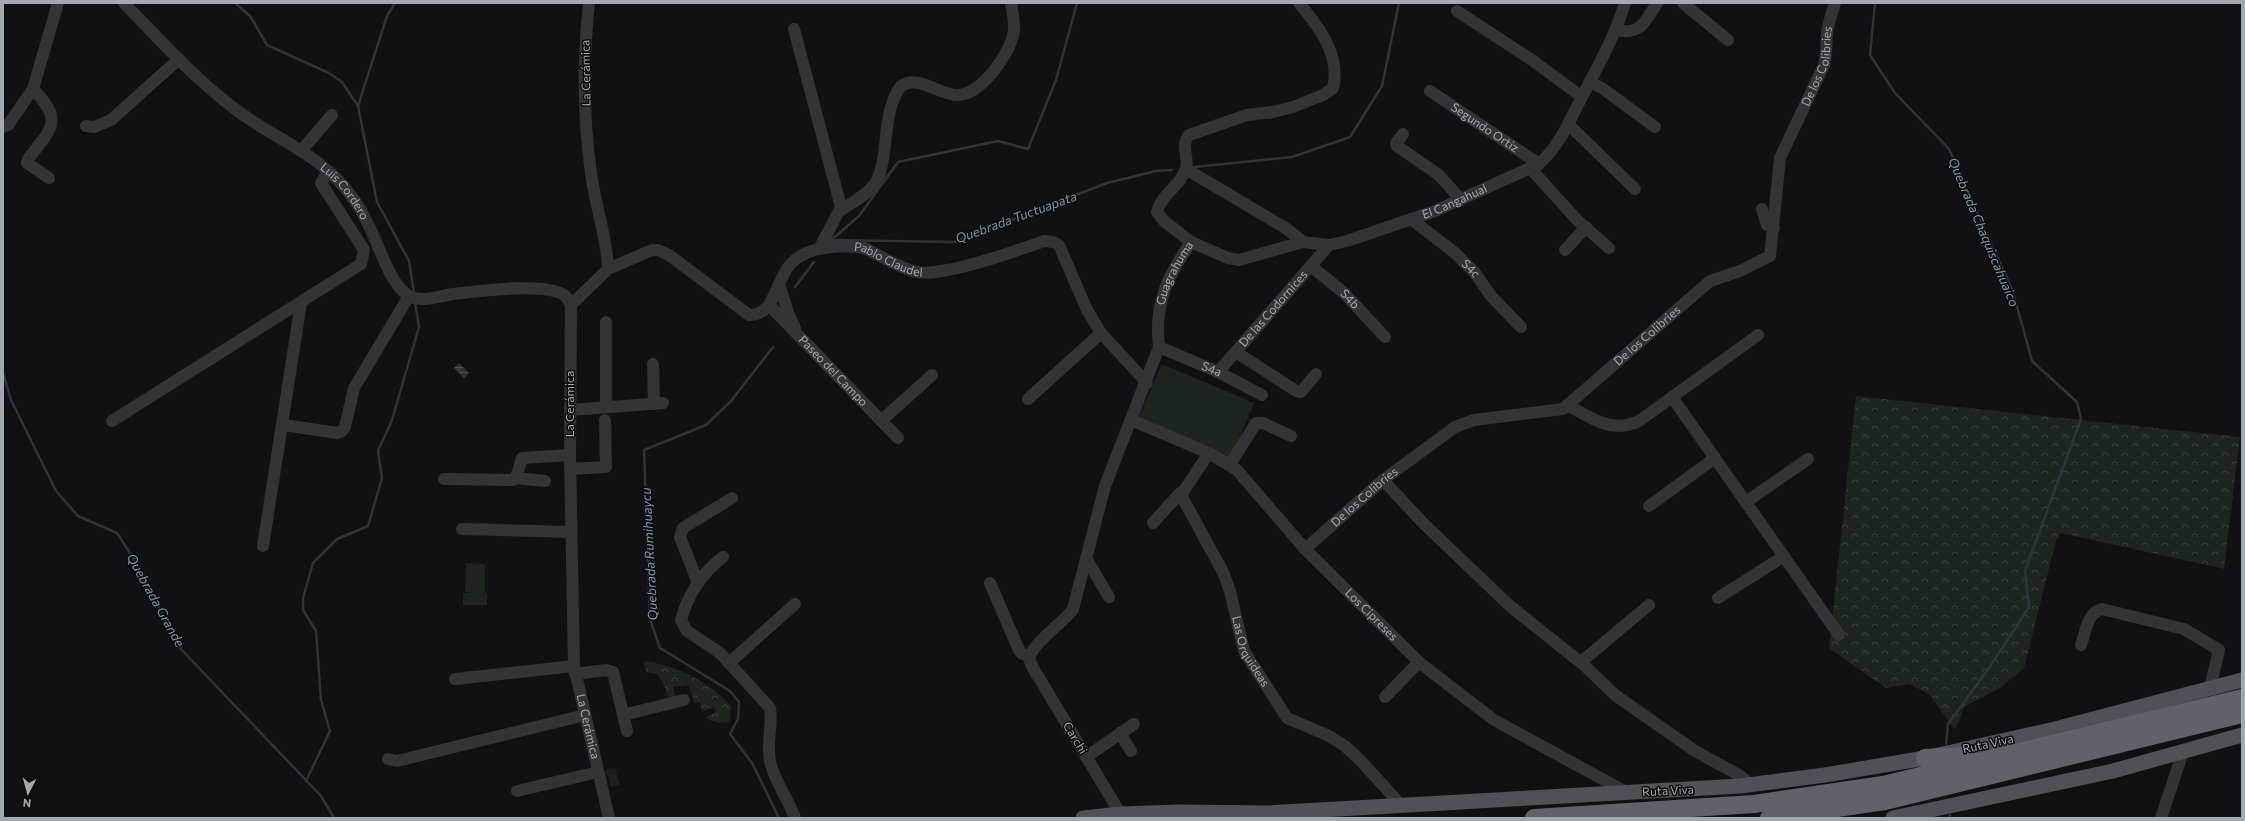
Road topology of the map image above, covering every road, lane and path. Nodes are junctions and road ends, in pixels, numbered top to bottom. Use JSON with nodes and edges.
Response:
{"nodes":[{"id":1,"x":58,"y":3,"type":"edge"},
{"id":2,"x":124,"y":3,"type":"edge"},
{"id":3,"x":589,"y":3,"type":"edge"},
{"id":4,"x":1011,"y":3,"type":"edge"},
{"id":5,"x":1299,"y":3,"type":"edge"},
{"id":6,"x":1625,"y":3,"type":"edge"},
{"id":7,"x":1657,"y":3,"type":"edge"},
{"id":8,"x":1683,"y":3,"type":"edge"},
{"id":9,"x":1835,"y":3,"type":"edge"},
{"id":10,"x":1457,"y":11,"type":"dead end"},
{"id":11,"x":794,"y":29,"type":"dead end"},
{"id":12,"x":1617,"y":30,"type":"junction"},
{"id":13,"x":1728,"y":40,"type":"dead end"},
{"id":14,"x":179,"y":59,"type":"junction"},
{"id":15,"x":1590,"y":82,"type":"junction"},
{"id":16,"x":32,"y":89,"type":"junction"},
{"id":17,"x":1430,"y":91,"type":"dead end"},
{"id":18,"x":1582,"y":97,"type":"junction"},
{"id":19,"x":332,"y":115,"type":"dead end"},
{"id":20,"x":1569,"y":125,"type":"junction"},
{"id":21,"x":86,"y":126,"type":"dead end"},
{"id":22,"x":1655,"y":127,"type":"dead end"},
{"id":23,"x":3,"y":128,"type":"edge"},
{"id":24,"x":1403,"y":134,"type":"dead end"},
{"id":25,"x":302,"y":151,"type":"junction"},
{"id":26,"x":1535,"y":166,"type":"junction"},
{"id":27,"x":1186,"y":169,"type":"junction"},
{"id":28,"x":328,"y":171,"type":"junction"},
{"id":29,"x":49,"y":178,"type":"dead end"},
{"id":30,"x":1635,"y":188,"type":"dead end"},
{"id":31,"x":1461,"y":200,"type":"junction"},
{"id":32,"x":1762,"y":209,"type":"dead end"},
{"id":33,"x":840,"y":211,"type":"junction"},
{"id":34,"x":1411,"y":219,"type":"junction"},
{"id":35,"x":1586,"y":228,"type":"junction"},
{"id":36,"x":1774,"y":228,"type":"junction"},
{"id":37,"x":1191,"y":242,"type":"junction"},
{"id":38,"x":1303,"y":242,"type":"junction"},
{"id":39,"x":1329,"y":245,"type":"junction"},
{"id":40,"x":1609,"y":248,"type":"dead end"},
{"id":41,"x":819,"y":249,"type":"junction"},
{"id":42,"x":1565,"y":250,"type":"dead end"},
{"id":43,"x":1310,"y":266,"type":"junction"},
{"id":44,"x":608,"y":269,"type":"junction"},
{"id":45,"x":779,"y":284,"type":"junction"},
{"id":46,"x":409,"y":296,"type":"junction"},
{"id":47,"x":301,"y":303,"type":"junction"},
{"id":48,"x":571,"y":305,"type":"junction"},
{"id":49,"x":769,"y":305,"type":"junction"},
{"id":50,"x":606,"y":322,"type":"dead end"},
{"id":51,"x":1521,"y":327,"type":"dead end"},
{"id":52,"x":1101,"y":333,"type":"junction"},
{"id":53,"x":1758,"y":335,"type":"dead end"},
{"id":54,"x":1385,"y":337,"type":"dead end"},
{"id":55,"x":800,"y":338,"type":"junction"},
{"id":56,"x":1159,"y":347,"type":"junction"},
{"id":57,"x":1236,"y":352,"type":"junction"},
{"id":58,"x":654,"y":364,"type":"dead end"},
{"id":59,"x":1218,"y":372,"type":"junction"},
{"id":60,"x":932,"y":374,"type":"dead end"},
{"id":61,"x":1316,"y":374,"type":"dead end"},
{"id":62,"x":1146,"y":383,"type":"junction"},
{"id":63,"x":1262,"y":395,"type":"dead end"},
{"id":64,"x":1672,"y":397,"type":"junction"},
{"id":65,"x":1028,"y":399,"type":"dead end"},
{"id":66,"x":1567,"y":405,"type":"junction"},
{"id":67,"x":606,"y":407,"type":"junction"},
{"id":68,"x":570,"y":410,"type":"junction"},
{"id":69,"x":604,"y":420,"type":"dead end"},
{"id":70,"x":1131,"y":420,"type":"junction"},
{"id":71,"x":112,"y":421,"type":"dead end"},
{"id":72,"x":881,"y":421,"type":"junction"},
{"id":73,"x":284,"y":425,"type":"junction"},
{"id":74,"x":1291,"y":436,"type":"dead end"},
{"id":75,"x":898,"y":438,"type":"dead end"},
{"id":76,"x":1209,"y":453,"type":"junction"},
{"id":77,"x":570,"y":455,"type":"junction"},
{"id":78,"x":1715,"y":458,"type":"junction"},
{"id":79,"x":1808,"y":459,"type":"dead end"},
{"id":80,"x":1230,"y":464,"type":"junction"},
{"id":81,"x":570,"y":468,"type":"junction"},
{"id":82,"x":515,"y":478,"type":"junction"},
{"id":83,"x":444,"y":479,"type":"dead end"},
{"id":84,"x":1383,"y":480,"type":"junction"},
{"id":85,"x":545,"y":481,"type":"dead end"},
{"id":86,"x":1182,"y":496,"type":"junction"},
{"id":87,"x":732,"y":498,"type":"dead end"},
{"id":88,"x":1746,"y":502,"type":"junction"},
{"id":89,"x":1649,"y":506,"type":"dead end"},
{"id":90,"x":1153,"y":523,"type":"dead end"},
{"id":91,"x":462,"y":529,"type":"dead end"},
{"id":92,"x":572,"y":532,"type":"junction"},
{"id":93,"x":263,"y":546,"type":"dead end"},
{"id":94,"x":1305,"y":549,"type":"junction"},
{"id":95,"x":1784,"y":556,"type":"junction"},
{"id":96,"x":723,"y":557,"type":"dead end"},
{"id":97,"x":1086,"y":558,"type":"junction"},
{"id":98,"x":698,"y":583,"type":"junction"},
{"id":99,"x":990,"y":583,"type":"dead end"},
{"id":100,"x":1109,"y":597,"type":"dead end"},
{"id":101,"x":1718,"y":598,"type":"dead end"},
{"id":102,"x":794,"y":604,"type":"dead end"},
{"id":103,"x":1649,"y":605,"type":"dead end"},
{"id":104,"x":1839,"y":635,"type":"dead end"},
{"id":105,"x":2081,"y":645,"type":"dead end"},
{"id":106,"x":1030,"y":656,"type":"junction"},
{"id":107,"x":1419,"y":662,"type":"junction"},
{"id":108,"x":1581,"y":662,"type":"junction"},
{"id":109,"x":729,"y":663,"type":"junction"},
{"id":110,"x":574,"y":670,"type":"junction"},
{"id":111,"x":455,"y":680,"type":"dead end"},
{"id":112,"x":2242,"y":680,"type":"edge"},
{"id":113,"x":2210,"y":688,"type":"junction"},
{"id":114,"x":1385,"y":697,"type":"dead end"},
{"id":115,"x":2242,"y":698,"type":"edge"},
{"id":116,"x":684,"y":700,"type":"dead end"},
{"id":117,"x":2242,"y":714,"type":"edge"},
{"id":118,"x":585,"y":715,"type":"junction"},
{"id":119,"x":623,"y":715,"type":"junction"},
{"id":120,"x":1134,"y":724,"type":"dead end"},
{"id":121,"x":627,"y":731,"type":"dead end"},
{"id":122,"x":1120,"y":733,"type":"junction"},
{"id":123,"x":2242,"y":735,"type":"edge"},
{"id":124,"x":1131,"y":751,"type":"dead end"},
{"id":125,"x":2025,"y":751,"type":"junction"},
{"id":126,"x":2183,"y":752,"type":"junction"},
{"id":127,"x":1086,"y":757,"type":"junction"},
{"id":128,"x":1924,"y":758,"type":"junction"},
{"id":129,"x":388,"y":759,"type":"dead end"},
{"id":130,"x":598,"y":772,"type":"junction"},
{"id":131,"x":1750,"y":784,"type":"junction"},
{"id":132,"x":517,"y":791,"type":"dead end"},
{"id":133,"x":1628,"y":793,"type":"junction"},
{"id":134,"x":1401,"y":805,"type":"junction"},
{"id":135,"x":1943,"y":813,"type":"edge"},
{"id":136,"x":1122,"y":816,"type":"edge"},
{"id":137,"x":609,"y":818,"type":"edge"},
{"id":138,"x":795,"y":818,"type":"edge"},
{"id":139,"x":1083,"y":818,"type":"edge"},
{"id":140,"x":1534,"y":818,"type":"edge"},
{"id":141,"x":1769,"y":818,"type":"edge"},
{"id":142,"x":1893,"y":818,"type":"edge"},
{"id":143,"x":2160,"y":818,"type":"edge"}],
"edges":[{"from":1,"to":16,"type":"street"},
{"from":2,"to":14,"type":"street","name":"Luis Cordero"},
{"from":3,"to":44,"type":"street","name":"La Cerámica"},
{"from":4,"to":33,"type":"street"},
{"from":5,"to":27,"type":"street"},
{"from":6,"to":12,"type":"street","name":"El Cangahual"},
{"from":7,"to":12,"type":"street"},
{"from":8,"to":13,"type":"street"},
{"from":9,"to":36,"type":"street","name":"De los Colibries"},
{"from":10,"to":18,"type":"street"},
{"from":11,"to":33,"type":"street"},
{"from":12,"to":15,"type":"street","name":"El Cangahual"},
{"from":14,"to":21,"type":"street"},
{"from":14,"to":25,"type":"street","name":"Luis Cordero"},
{"from":15,"to":18,"type":"street","name":"El Cangahual"},
{"from":15,"to":22,"type":"street"},
{"from":16,"to":23,"type":"street"},
{"from":16,"to":29,"type":"street"},
{"from":17,"to":26,"type":"street","name":"Segundo Ortiz"},
{"from":18,"to":20,"type":"street","name":"El Cangahual"},
{"from":19,"to":25,"type":"street"},
{"from":20,"to":26,"type":"street","name":"El Cangahual"},
{"from":20,"to":30,"type":"street"},
{"from":24,"to":31,"type":"street"},
{"from":25,"to":28,"type":"street","name":"Luis Cordero"},
{"from":26,"to":31,"type":"street","name":"El Cangahual"},
{"from":26,"to":35,"type":"street","name":"Segundo Ortiz"},
{"from":27,"to":37,"type":"street","name":"Guagrahuma"},
{"from":27,"to":38,"type":"street"},
{"from":28,"to":46,"type":"street","name":"Luis Cordero"},
{"from":28,"to":47,"type":"street"},
{"from":31,"to":34,"type":"street","name":"El Cangahual"},
{"from":32,"to":36,"type":"street"},
{"from":33,"to":41,"type":"street"},
{"from":34,"to":39,"type":"street","name":"El Cangahual"},
{"from":34,"to":51,"type":"street","name":"S4c"},
{"from":35,"to":40,"type":"street","name":"Segundo Ortiz"},
{"from":35,"to":42,"type":"street"},
{"from":36,"to":66,"type":"street","name":"De los Colibries"},
{"from":37,"to":38,"type":"street","name":"El Cangahual"},
{"from":37,"to":56,"type":"street","name":"Guagrahuma"},
{"from":38,"to":39,"type":"street","name":"El Cangahual"},
{"from":39,"to":43,"type":"street","name":"De las Codornices"},
{"from":41,"to":45,"type":"street","name":"Pablo Claudel"},
{"from":41,"to":52,"type":"street","name":"Pablo Claudel"},
{"from":43,"to":54,"type":"street","name":"S4b"},
{"from":43,"to":57,"type":"street","name":"De las Codornices"},
{"from":44,"to":48,"type":"street"},
{"from":44,"to":49,"type":"street"},
{"from":45,"to":49,"type":"street","name":"Pablo Claudel"},
{"from":45,"to":55,"type":"street"},
{"from":46,"to":48,"type":"street"},
{"from":46,"to":73,"type":"street"},
{"from":47,"to":71,"type":"street"},
{"from":47,"to":73,"type":"street"},
{"from":48,"to":68,"type":"street","name":"La Cerámica"},
{"from":49,"to":55,"type":"street","name":"Paseo del Campo"},
{"from":50,"to":67,"type":"street"},
{"from":52,"to":62,"type":"street","name":"Pablo Claudel"},
{"from":52,"to":65,"type":"street"},
{"from":53,"to":64,"type":"street"},
{"from":55,"to":72,"type":"street","name":"Paseo del Campo"},
{"from":56,"to":59,"type":"street","name":"S4a"},
{"from":56,"to":62,"type":"street","name":"Guagrahuma"},
{"from":57,"to":59,"type":"street","name":"De las Codornices"},
{"from":57,"to":61,"type":"street"},
{"from":58,"to":67,"type":"street"},
{"from":59,"to":63,"type":"street","name":"S4a"},
{"from":60,"to":72,"type":"street"},
{"from":62,"to":70,"type":"street","name":"Guagrahuma"},
{"from":64,"to":66,"type":"street"},
{"from":64,"to":78,"type":"street"},
{"from":66,"to":84,"type":"street","name":"De los Colibries"},
{"from":67,"to":68,"type":"street"},
{"from":68,"to":77,"type":"street","name":"La Cerámica"},
{"from":69,"to":81,"type":"street"},
{"from":70,"to":76,"type":"street","name":"Los Cipreses"},
{"from":70,"to":97,"type":"street","name":"Guagrahuma"},
{"from":72,"to":75,"type":"street","name":"Paseo del Campo"},
{"from":73,"to":93,"type":"street"},
{"from":74,"to":80,"type":"street"},
{"from":76,"to":80,"type":"street","name":"Los Cipreses"},
{"from":76,"to":86,"type":"street"},
{"from":77,"to":81,"type":"street","name":"La Cerámica"},
{"from":77,"to":82,"type":"street"},
{"from":78,"to":88,"type":"street"},
{"from":78,"to":89,"type":"street"},
{"from":79,"to":88,"type":"street"},
{"from":80,"to":94,"type":"street","name":"Los Cipreses"},
{"from":81,"to":92,"type":"street","name":"La Cerámica"},
{"from":82,"to":83,"type":"street"},
{"from":82,"to":85,"type":"street"},
{"from":84,"to":94,"type":"street","name":"De los Colibries"},
{"from":84,"to":108,"type":"street"},
{"from":86,"to":90,"type":"street"},
{"from":86,"to":134,"type":"street","name":"Las Orquideas"},
{"from":87,"to":98,"type":"street"},
{"from":88,"to":95,"type":"street"},
{"from":91,"to":92,"type":"street"},
{"from":92,"to":110,"type":"street","name":"La Cerámica"},
{"from":94,"to":107,"type":"street","name":"Los Cipreses"},
{"from":95,"to":101,"type":"street"},
{"from":95,"to":104,"type":"street"},
{"from":96,"to":98,"type":"street"},
{"from":97,"to":100,"type":"street"},
{"from":97,"to":106,"type":"street","name":"Guagrahuma"},
{"from":98,"to":109,"type":"street"},
{"from":99,"to":106,"type":"street"},
{"from":102,"to":109,"type":"street"},
{"from":103,"to":108,"type":"street"},
{"from":105,"to":113,"type":"street"},
{"from":106,"to":127,"type":"street","name":"Carchi"},
{"from":107,"to":114,"type":"street"},
{"from":107,"to":133,"type":"street","name":"Los Cipreses"},
{"from":108,"to":131,"type":"street"},
{"from":109,"to":138,"type":"street"},
{"from":110,"to":111,"type":"street"},
{"from":110,"to":118,"type":"street","name":"La Cerámica"},
{"from":110,"to":119,"type":"street"},
{"from":112,"to":113,"type":"main road","name":"Ruta Viva"},
{"from":113,"to":128,"type":"main road","name":"Ruta Viva"},
{"from":115,"to":125,"type":"highway","name":"Ruta Viva"},
{"from":116,"to":119,"type":"street"},
{"from":117,"to":141,"type":"highway"},
{"from":118,"to":129,"type":"street"},
{"from":118,"to":130,"type":"street","name":"La Cerámica"},
{"from":119,"to":121,"type":"street"},
{"from":120,"to":122,"type":"street"},
{"from":122,"to":124,"type":"street"},
{"from":122,"to":127,"type":"street"},
{"from":123,"to":126,"type":"main road"},
{"from":125,"to":128,"type":"highway"},
{"from":125,"to":140,"type":"highway","name":"Ruta Viva"},
{"from":126,"to":135,"type":"main road"},
{"from":126,"to":143,"type":"street"},
{"from":127,"to":136,"type":"street","name":"Carchi"},
{"from":128,"to":131,"type":"main road","name":"Ruta Viva"},
{"from":130,"to":132,"type":"street"},
{"from":130,"to":137,"type":"street","name":"La Cerámica"},
{"from":131,"to":133,"type":"main road","name":"Ruta Viva"},
{"from":133,"to":134,"type":"main road","name":"Ruta Viva"},
{"from":134,"to":136,"type":"main road","name":"Ruta Viva"},
{"from":135,"to":142,"type":"main road"},
{"from":136,"to":139,"type":"main road","name":"Ruta Viva"}]}
